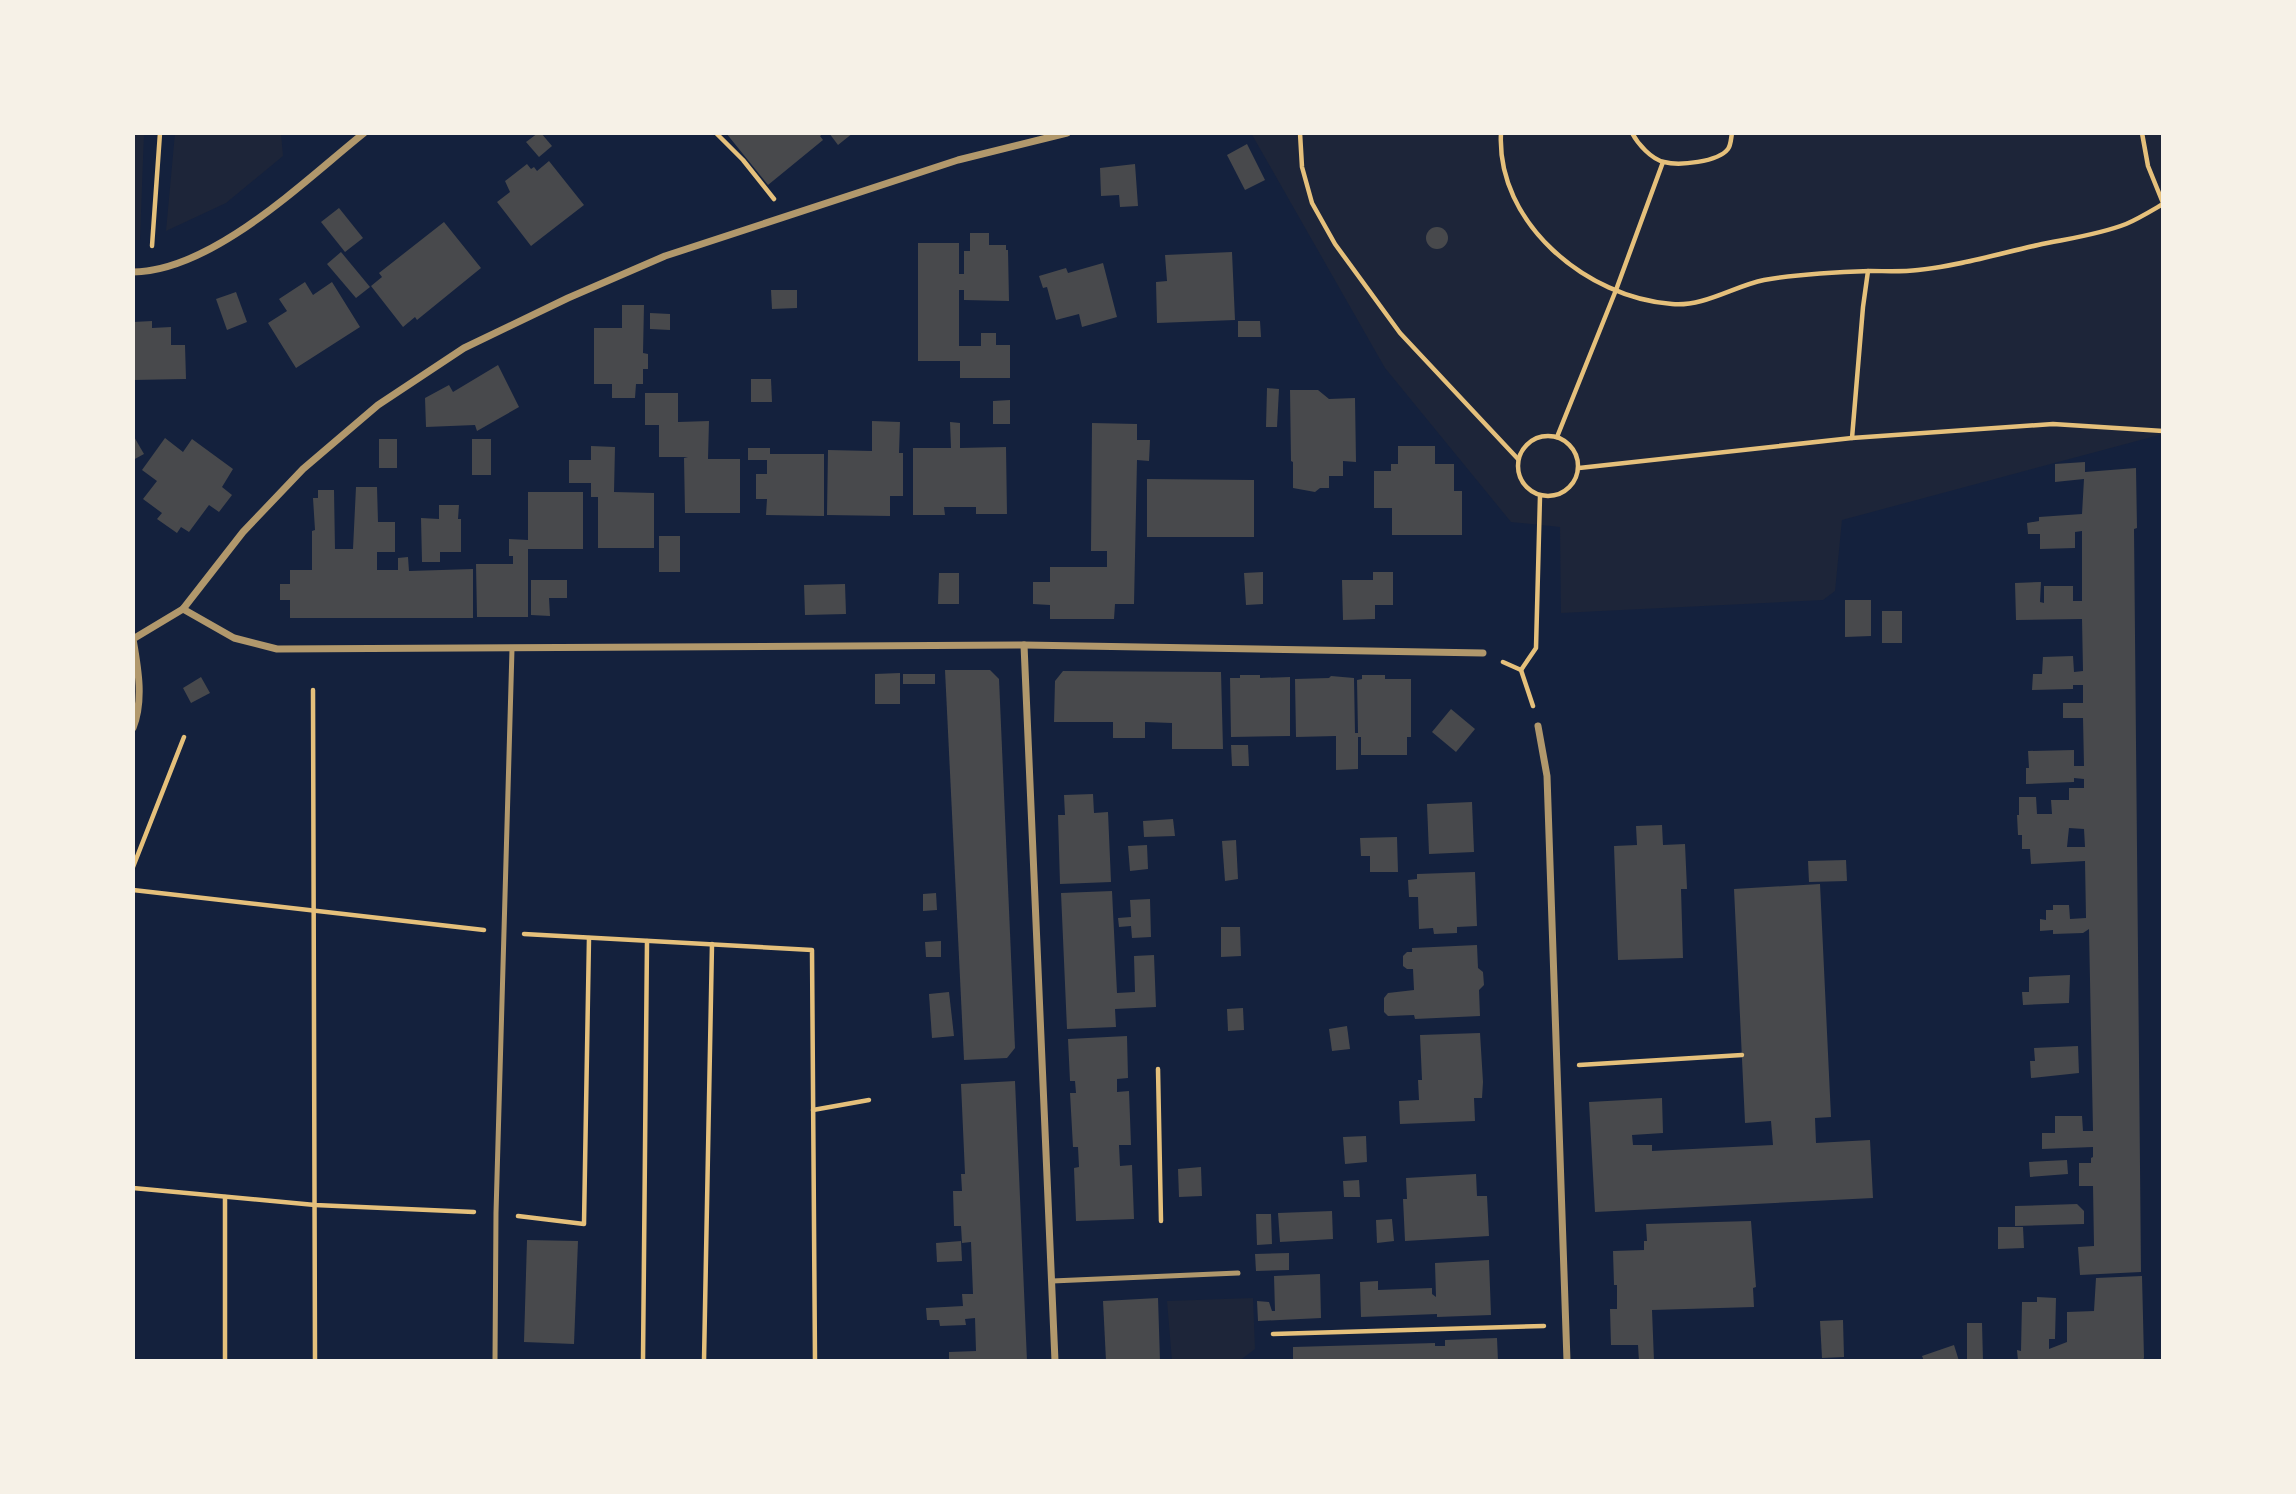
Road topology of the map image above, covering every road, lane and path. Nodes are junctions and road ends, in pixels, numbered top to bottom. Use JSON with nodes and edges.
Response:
{"nodes":[{"id":1,"x":160,"y":133,"type":"edge"},
{"id":2,"x":364,"y":133,"type":"edge"},
{"id":3,"x":716,"y":133,"type":"edge"},
{"id":4,"x":1068,"y":133,"type":"edge"},
{"id":5,"x":1300,"y":133,"type":"edge"},
{"id":6,"x":1501,"y":133,"type":"edge"},
{"id":7,"x":1632,"y":133,"type":"edge"},
{"id":8,"x":1732,"y":133,"type":"edge"},
{"id":9,"x":2142,"y":133,"type":"edge"},
{"id":10,"x":1663,"y":162,"type":"junction"},
{"id":11,"x":2163,"y":204,"type":"edge"},
{"id":12,"x":788,"y":216,"type":"junction"},
{"id":13,"x":1868,"y":271,"type":"junction"},
{"id":14,"x":133,"y":272,"type":"edge"},
{"id":15,"x":151,"y":272,"type":"junction"},
{"id":16,"x":1616,"y":290,"type":"junction"},
{"id":17,"x":2163,"y":431,"type":"edge"},
{"id":18,"x":1557,"y":437,"type":"junction"},
{"id":19,"x":1852,"y":438,"type":"junction"},
{"id":20,"x":1518,"y":459,"type":"junction"},
{"id":21,"x":1579,"y":468,"type":"junction"},
{"id":22,"x":1540,"y":496,"type":"junction"},
{"id":23,"x":183,"y":610,"type":"junction"},
{"id":24,"x":133,"y":639,"type":"edge"},
{"id":25,"x":1024,"y":645,"type":"junction"},
{"id":26,"x":512,"y":649,"type":"junction"},
{"id":27,"x":1483,"y":653,"type":"dead end"},
{"id":28,"x":313,"y":690,"type":"dead end"},
{"id":29,"x":1529,"y":692,"type":"dead end"},
{"id":30,"x":1538,"y":726,"type":"dead end"},
{"id":31,"x":133,"y":728,"type":"edge"},
{"id":32,"x":184,"y":737,"type":"dead end"},
{"id":33,"x":133,"y":867,"type":"edge"},
{"id":34,"x":133,"y":890,"type":"edge"},
{"id":35,"x":314,"y":910,"type":"junction"},
{"id":36,"x":505,"y":933,"type":"junction"},
{"id":37,"x":589,"y":938,"type":"junction"},
{"id":38,"x":647,"y":941,"type":"junction"},
{"id":39,"x":712,"y":944,"type":"junction"},
{"id":40,"x":1742,"y":1055,"type":"dead end"},
{"id":41,"x":1557,"y":1066,"type":"junction"},
{"id":42,"x":1158,"y":1069,"type":"dead end"},
{"id":43,"x":869,"y":1100,"type":"dead end"},
{"id":44,"x":813,"y":1110,"type":"junction"},
{"id":45,"x":133,"y":1188,"type":"edge"},
{"id":46,"x":225,"y":1197,"type":"junction"},
{"id":47,"x":315,"y":1205,"type":"junction"},
{"id":48,"x":496,"y":1213,"type":"junction"},
{"id":49,"x":1161,"y":1221,"type":"dead end"},
{"id":50,"x":1238,"y":1273,"type":"dead end"},
{"id":51,"x":1052,"y":1281,"type":"junction"},
{"id":52,"x":1566,"y":1325,"type":"junction"},
{"id":53,"x":1273,"y":1334,"type":"dead end"},
{"id":54,"x":225,"y":1361,"type":"edge"},
{"id":55,"x":315,"y":1361,"type":"edge"},
{"id":56,"x":495,"y":1361,"type":"edge"},
{"id":57,"x":643,"y":1361,"type":"edge"},
{"id":58,"x":704,"y":1361,"type":"edge"},
{"id":59,"x":815,"y":1361,"type":"edge"},
{"id":60,"x":1055,"y":1361,"type":"edge"},
{"id":61,"x":1567,"y":1361,"type":"edge"}],
"edges":[{"from":1,"to":15,"type":"path"},
{"from":2,"to":15,"type":"street"},
{"from":3,"to":12,"type":"path"},
{"from":4,"to":12,"type":"street"},
{"from":5,"to":20,"type":"path"},
{"from":6,"to":16,"type":"path"},
{"from":7,"to":10,"type":"path"},
{"from":8,"to":10,"type":"path"},
{"from":9,"to":11,"type":"path"},
{"from":10,"to":16,"type":"path"},
{"from":11,"to":13,"type":"path"},
{"from":12,"to":23,"type":"street"},
{"from":13,"to":16,"type":"path"},
{"from":13,"to":19,"type":"path"},
{"from":14,"to":15,"type":"street"},
{"from":16,"to":18,"type":"path"},
{"from":17,"to":19,"type":"path"},
{"from":18,"to":20,"type":"path"},
{"from":18,"to":21,"type":"path"},
{"from":19,"to":21,"type":"path"},
{"from":20,"to":22,"type":"path"},
{"from":21,"to":22,"type":"path"},
{"from":22,"to":29,"type":"path"},
{"from":23,"to":24,"type":"street"},
{"from":23,"to":26,"type":"street"},
{"from":24,"to":31,"type":"street"},
{"from":25,"to":26,"type":"street"},
{"from":25,"to":27,"type":"street"},
{"from":25,"to":51,"type":"street"},
{"from":26,"to":36,"type":"lane"},
{"from":28,"to":35,"type":"path"},
{"from":30,"to":41,"type":"street"},
{"from":32,"to":33,"type":"path"},
{"from":34,"to":35,"type":"path"},
{"from":35,"to":36,"type":"path"},
{"from":35,"to":47,"type":"path"},
{"from":36,"to":37,"type":"path"},
{"from":36,"to":48,"type":"lane"},
{"from":37,"to":38,"type":"path"},
{"from":37,"to":48,"type":"path"},
{"from":38,"to":39,"type":"path"},
{"from":38,"to":57,"type":"path"},
{"from":39,"to":44,"type":"path"},
{"from":39,"to":58,"type":"path"},
{"from":40,"to":41,"type":"path"},
{"from":41,"to":52,"type":"street"},
{"from":42,"to":49,"type":"path"},
{"from":43,"to":44,"type":"path"},
{"from":44,"to":59,"type":"path"},
{"from":45,"to":46,"type":"path"},
{"from":46,"to":47,"type":"path"},
{"from":46,"to":54,"type":"path"},
{"from":47,"to":48,"type":"path"},
{"from":47,"to":55,"type":"path"},
{"from":48,"to":56,"type":"lane"},
{"from":50,"to":51,"type":"lane"},
{"from":51,"to":60,"type":"street"},
{"from":52,"to":53,"type":"path"},
{"from":52,"to":61,"type":"street"}]}
